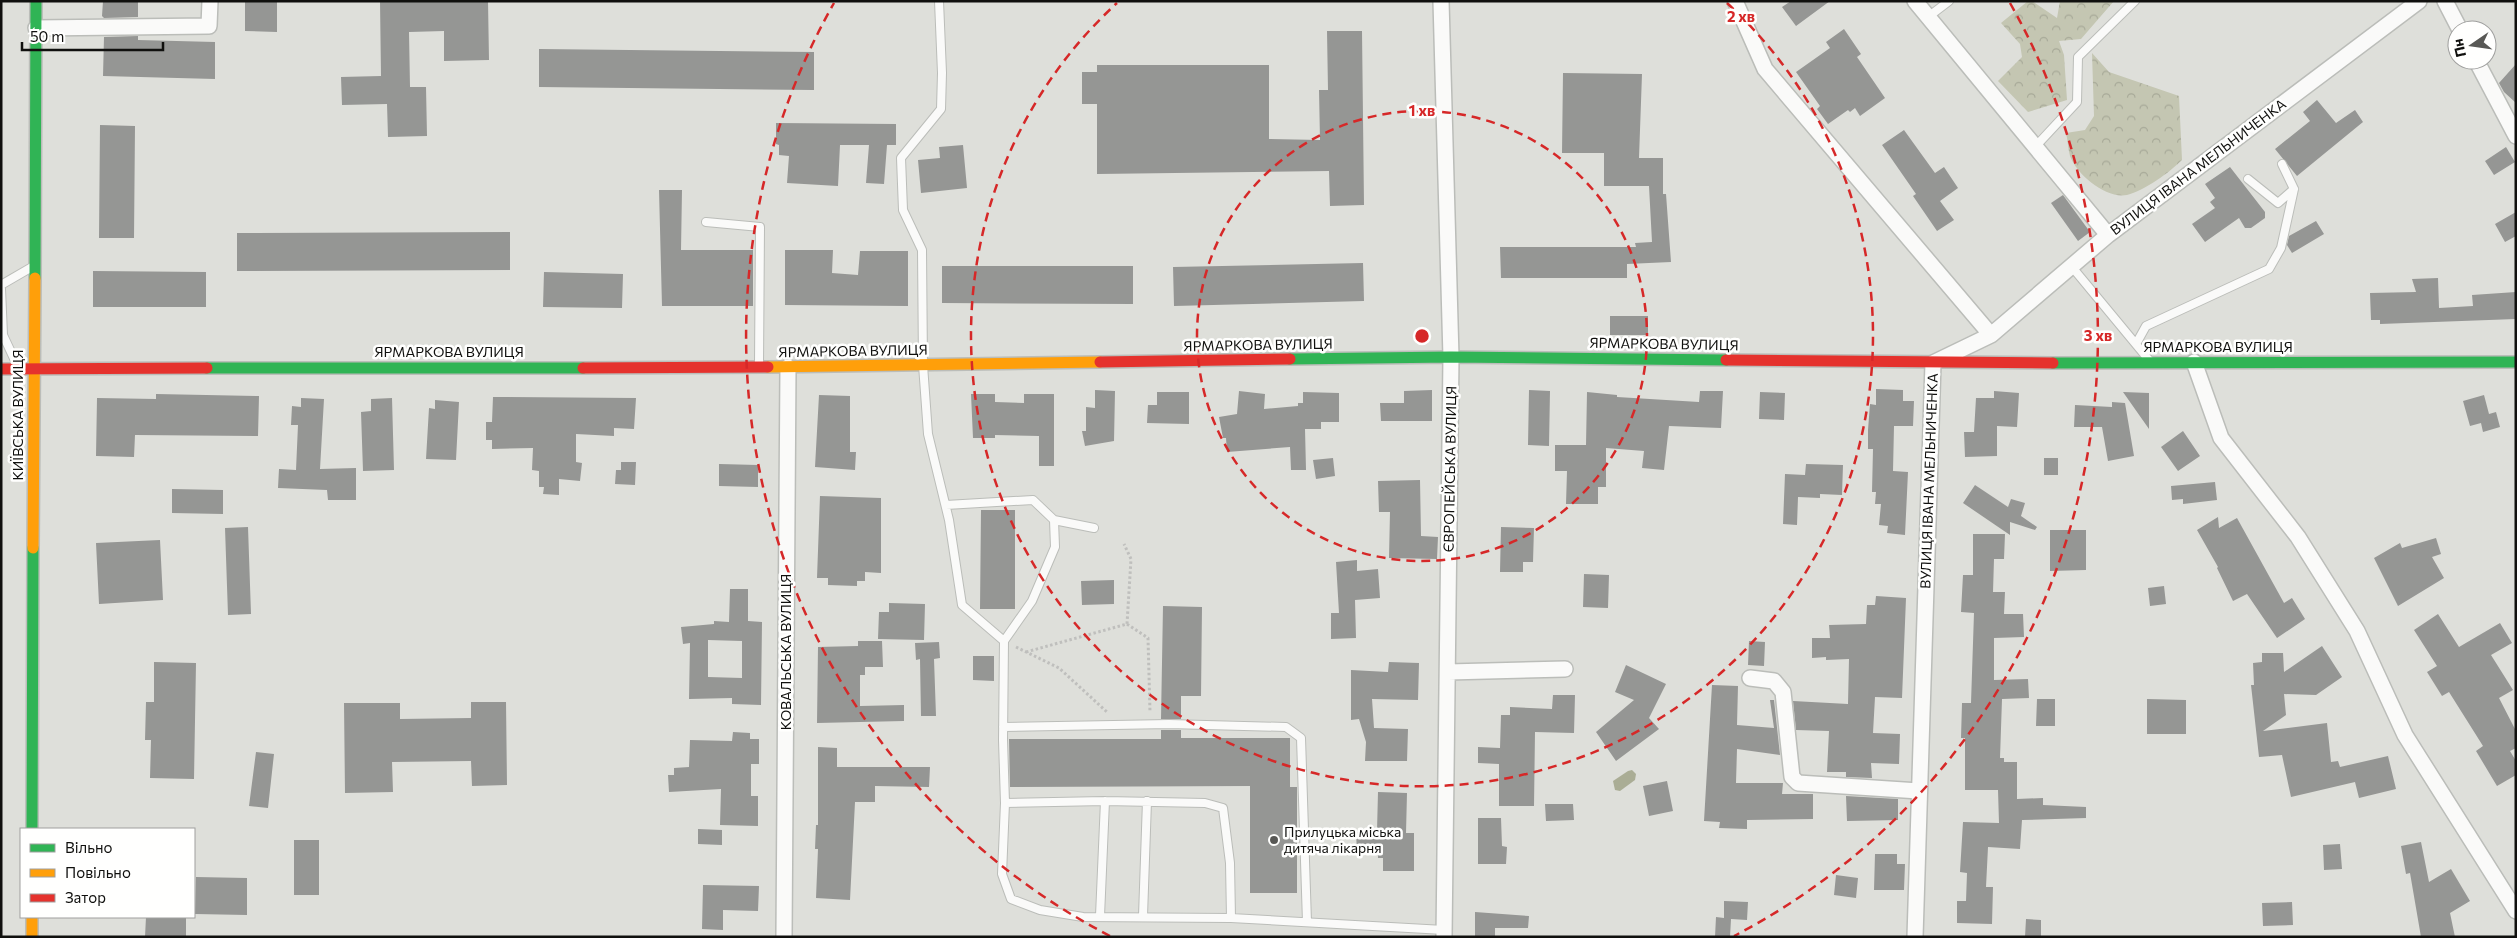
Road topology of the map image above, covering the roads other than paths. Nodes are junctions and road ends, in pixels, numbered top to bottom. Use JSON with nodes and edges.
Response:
{"nodes":[{"id":1,"x":36,"y":1,"type":"edge"},
{"id":2,"x":210,"y":1,"type":"edge"},
{"id":3,"x":939,"y":1,"type":"edge"},
{"id":4,"x":1442,"y":1,"type":"edge"},
{"id":5,"x":1735,"y":1,"type":"edge"},
{"id":6,"x":1915,"y":1,"type":"edge"},
{"id":7,"x":1949,"y":1,"type":"edge"},
{"id":8,"x":2135,"y":1,"type":"edge"},
{"id":9,"x":2419,"y":1,"type":"edge"},
{"id":10,"x":2445,"y":1,"type":"edge"},
{"id":11,"x":1928,"y":17,"type":"junction"},
{"id":12,"x":2455,"y":20,"type":"edge"},
{"id":13,"x":36,"y":28,"type":"junction"},
{"id":14,"x":2481,"y":70,"type":"edge"},
{"id":15,"x":2516,"y":136,"type":"edge"},
{"id":16,"x":2035,"y":147,"type":"junction"},
{"id":17,"x":2282,"y":164,"type":"dead end"},
{"id":18,"x":2248,"y":179,"type":"dead end"},
{"id":19,"x":2294,"y":189,"type":"junction"},
{"id":20,"x":706,"y":222,"type":"dead end"},
{"id":21,"x":2108,"y":235,"type":"junction"},
{"id":22,"x":34,"y":265,"type":"junction"},
{"id":23,"x":2072,"y":267,"type":"junction"},
{"id":24,"x":1,"y":285,"type":"edge"},
{"id":25,"x":1,"y":289,"type":"edge"},
{"id":26,"x":1991,"y":336,"type":"junction"},
{"id":27,"x":2136,"y":344,"type":"junction"},
{"id":28,"x":1452,"y":357,"type":"junction"},
{"id":29,"x":2151,"y":362,"type":"junction"},
{"id":30,"x":2194,"y":362,"type":"junction"},
{"id":31,"x":2516,"y":362,"type":"edge"},
{"id":32,"x":1933,"y":363,"type":"junction"},
{"id":33,"x":923,"y":365,"type":"junction"},
{"id":34,"x":759,"y":367,"type":"junction"},
{"id":35,"x":788,"y":367,"type":"junction"},
{"id":36,"x":19,"y":368,"type":"junction"},
{"id":37,"x":33,"y":368,"type":"junction"},
{"id":38,"x":1,"y":369,"type":"edge"},
{"id":39,"x":946,"y":505,"type":"junction"},
{"id":40,"x":1054,"y":520,"type":"junction"},
{"id":41,"x":1094,"y":528,"type":"dead end"},
{"id":42,"x":1004,"y":641,"type":"junction"},
{"id":43,"x":1565,"y":669,"type":"dead end"},
{"id":44,"x":1448,"y":672,"type":"junction"},
{"id":45,"x":1750,"y":678,"type":"dead end"},
{"id":46,"x":1003,"y":727,"type":"junction"},
{"id":47,"x":1919,"y":791,"type":"junction"},
{"id":48,"x":1105,"y":800,"type":"junction"},
{"id":49,"x":1147,"y":802,"type":"junction"},
{"id":50,"x":1005,"y":803,"type":"junction"},
{"id":51,"x":32,"y":828,"type":"edge"},
{"id":52,"x":2516,"y":911,"type":"edge"},
{"id":53,"x":1100,"y":916,"type":"junction"},
{"id":54,"x":1143,"y":916,"type":"junction"},
{"id":55,"x":32,"y":918,"type":"edge"},
{"id":56,"x":1231,"y":918,"type":"junction"},
{"id":57,"x":1307,"y":922,"type":"junction"},
{"id":58,"x":1444,"y":933,"type":"edge"},
{"id":59,"x":32,"y":937,"type":"edge"},
{"id":60,"x":784,"y":937,"type":"edge"},
{"id":61,"x":1915,"y":937,"type":"edge"}],
"edges":[{"from":1,"to":13,"type":"street","name":"КИЇВСЬКА ВУЛИЦЯ"},
{"from":2,"to":13,"type":"street"},
{"from":3,"to":33,"type":"lane"},
{"from":4,"to":28,"type":"street","name":"ЄВРОПЕЙСЬКА ВУЛИЦЯ"},
{"from":5,"to":26,"type":"street"},
{"from":6,"to":11,"type":"street"},
{"from":7,"to":11,"type":"lane"},
{"from":8,"to":16,"type":"lane"},
{"from":9,"to":21,"type":"street","name":"ВУЛИЦЯ ІВАНА МЕЛЬНИЧЕНКА"},
{"from":10,"to":12,"type":"street"},
{"from":11,"to":16,"type":"street"},
{"from":13,"to":22,"type":"street","name":"КИЇВСЬКА ВУЛИЦЯ"},
{"from":14,"to":15,"type":"street"},
{"from":16,"to":21,"type":"street"},
{"from":17,"to":19,"type":"lane"},
{"from":18,"to":19,"type":"lane"},
{"from":19,"to":27,"type":"lane"},
{"from":20,"to":34,"type":"lane"},
{"from":21,"to":23,"type":"street","name":"ВУЛИЦЯ ІВАНА МЕЛЬНИЧЕНКА"},
{"from":22,"to":24,"type":"lane"},
{"from":22,"to":37,"type":"street","name":"КИЇВСЬКА ВУЛИЦЯ"},
{"from":23,"to":26,"type":"street","name":"ВУЛИЦЯ ІВАНА МЕЛЬНИЧЕНКА"},
{"from":23,"to":27,"type":"lane"},
{"from":25,"to":36,"type":"lane"},
{"from":26,"to":32,"type":"street","name":"ВУЛИЦЯ ІВАНА МЕЛЬНИЧЕНКА"},
{"from":27,"to":29,"type":"lane"},
{"from":28,"to":32,"type":"street","name":"ЯРМАРКОВА ВУЛИЦЯ"},
{"from":28,"to":33,"type":"street","name":"ЯРМАРКОВА ВУЛИЦЯ"},
{"from":28,"to":44,"type":"street","name":"ЄВРОПЕЙСЬКА ВУЛИЦЯ"},
{"from":29,"to":30,"type":"street","name":"ЯРМАРКОВА ВУЛИЦЯ"},
{"from":29,"to":32,"type":"street","name":"ЯРМАРКОВА ВУЛИЦЯ"},
{"from":30,"to":31,"type":"street","name":"ЯРМАРКОВА ВУЛИЦЯ"},
{"from":30,"to":52,"type":"street"},
{"from":32,"to":47,"type":"street","name":"ВУЛИЦЯ ІВАНА МЕЛЬНИЧЕНКА"},
{"from":33,"to":35,"type":"street","name":"ЯРМАРКОВА ВУЛИЦЯ"},
{"from":33,"to":39,"type":"lane"},
{"from":34,"to":35,"type":"street","name":"ЯРМАРКОВА ВУЛИЦЯ"},
{"from":34,"to":37,"type":"street","name":"ЯРМАРКОВА ВУЛИЦЯ"},
{"from":35,"to":60,"type":"street","name":"КОВАЛЬСЬКА ВУЛИЦЯ"},
{"from":36,"to":37,"type":"street","name":"ЯРМАРКОВА ВУЛИЦЯ"},
{"from":36,"to":38,"type":"street","name":"ЯРМАРКОВА ВУЛИЦЯ"},
{"from":37,"to":51,"type":"street","name":"КИЇВСЬКА ВУЛИЦЯ"},
{"from":39,"to":40,"type":"lane"},
{"from":39,"to":42,"type":"lane"},
{"from":40,"to":41,"type":"lane"},
{"from":40,"to":42,"type":"lane"},
{"from":42,"to":46,"type":"lane"},
{"from":43,"to":44,"type":"street"},
{"from":44,"to":58,"type":"street","name":"ЄВРОПЕЙСЬКА ВУЛИЦЯ"},
{"from":45,"to":47,"type":"street"},
{"from":46,"to":50,"type":"lane"},
{"from":46,"to":57,"type":"lane"},
{"from":47,"to":61,"type":"street","name":"ВУЛИЦЯ ІВАНА МЕЛЬНИЧЕНКА"},
{"from":48,"to":49,"type":"lane"},
{"from":48,"to":50,"type":"lane"},
{"from":48,"to":53,"type":"lane"},
{"from":49,"to":54,"type":"lane"},
{"from":49,"to":56,"type":"lane"},
{"from":50,"to":53,"type":"lane"},
{"from":53,"to":54,"type":"lane"},
{"from":54,"to":56,"type":"lane"},
{"from":55,"to":59,"type":"street"},
{"from":56,"to":57,"type":"lane"},
{"from":57,"to":58,"type":"lane"}]}
